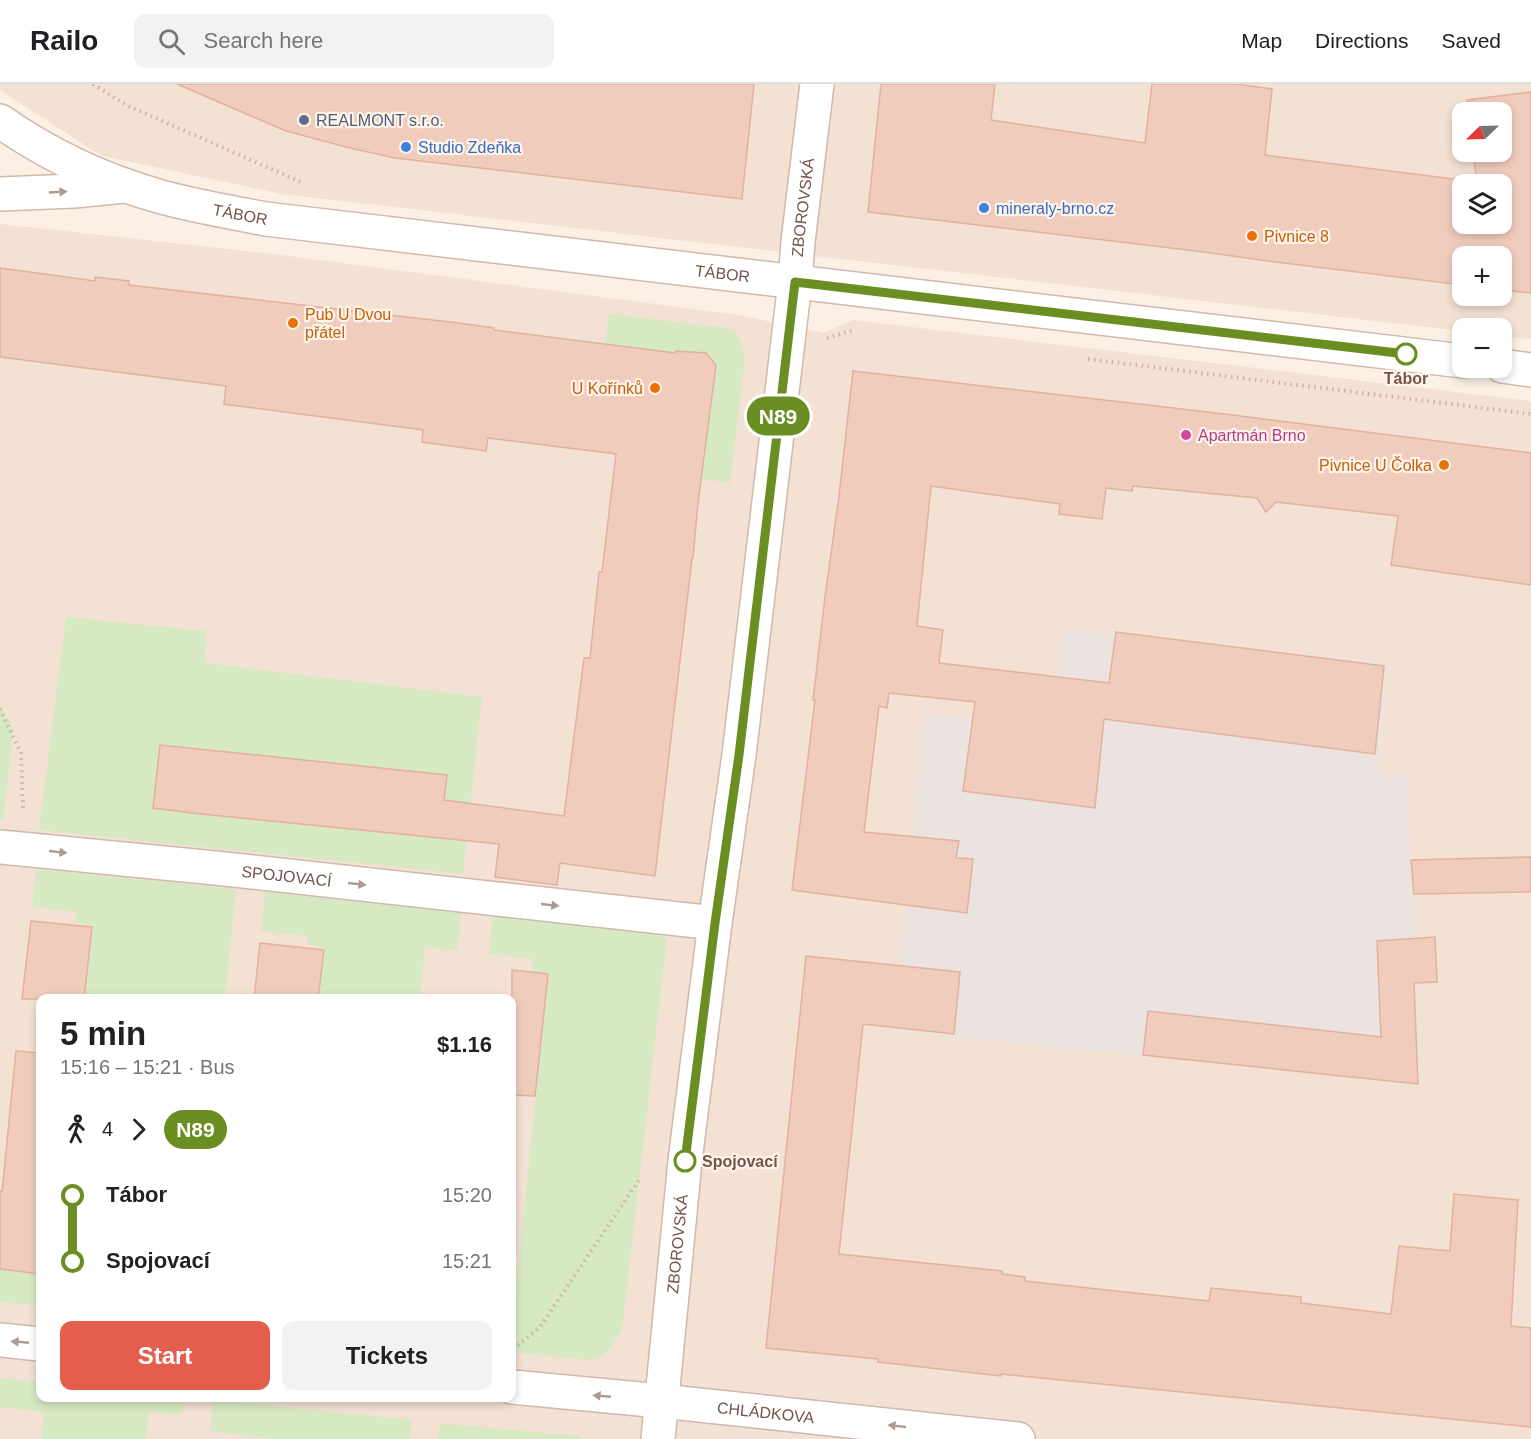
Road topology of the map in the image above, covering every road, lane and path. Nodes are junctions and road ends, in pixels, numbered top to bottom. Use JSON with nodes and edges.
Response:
{"nodes":[{"id":1,"x":93,"y":84,"type":"edge"},
{"id":2,"x":818,"y":84,"type":"edge"},
{"id":3,"x":0,"y":121,"type":"edge"},
{"id":4,"x":300,"y":181,"type":"dead end"},
{"id":5,"x":125,"y":186,"type":"junction"},
{"id":6,"x":0,"y":195,"type":"edge"},
{"id":7,"x":795,"y":282,"type":"junction"},
{"id":8,"x":854,"y":330,"type":"dead end"},
{"id":9,"x":825,"y":339,"type":"dead end"},
{"id":10,"x":1077,"y":358,"type":"dead end"},
{"id":11,"x":1452,"y":360,"type":"edge"},
{"id":12,"x":1512,"y":367,"type":"edge"},
{"id":13,"x":1531,"y":370,"type":"edge"},
{"id":14,"x":1531,"y":414,"type":"edge"},
{"id":15,"x":0,"y":709,"type":"edge"},
{"id":16,"x":12,"y":848,"type":"edge"},
{"id":17,"x":715,"y":923,"type":"junction"},
{"id":18,"x":641,"y":1177,"type":"dead end"},
{"id":19,"x":0,"y":1340,"type":"edge"},
{"id":20,"x":36,"y":1344,"type":"edge"},
{"id":21,"x":516,"y":1347,"type":"edge"},
{"id":22,"x":516,"y":1387,"type":"edge"},
{"id":23,"x":661,"y":1401,"type":"junction"},
{"id":24,"x":658,"y":1439,"type":"edge"},
{"id":25,"x":1018,"y":1439,"type":"edge"}],
"edges":[{"from":1,"to":4,"type":"path"},
{"from":2,"to":7,"type":"street","name":"ZBOROVSKÁ"},
{"from":3,"to":5,"type":"street","name":"TÁBOR"},
{"from":6,"to":5,"type":"street","one_way":true},
{"from":5,"to":7,"type":"street","name":"TÁBOR"},
{"from":7,"to":11,"type":"street","name":"TÁBOR"},
{"from":7,"to":17,"type":"street","name":"ZBOROVSKÁ"},
{"from":8,"to":9,"type":"path"},
{"from":10,"to":14,"type":"path"},
{"from":12,"to":13,"type":"street"},
{"from":15,"to":16,"type":"path"},
{"from":16,"to":17,"type":"street","name":"SPOJOVACÍ","one_way":true},
{"from":17,"to":23,"type":"street","name":"ZBOROVSKÁ"},
{"from":18,"to":21,"type":"path"},
{"from":20,"to":19,"type":"street","one_way":true},
{"from":23,"to":22,"type":"street","name":"CHLÁDKOVA","one_way":true},
{"from":23,"to":24,"type":"street","name":"ZBOROVSKÁ"},
{"from":25,"to":23,"type":"street","name":"CHLÁDKOVA","one_way":true}]}
